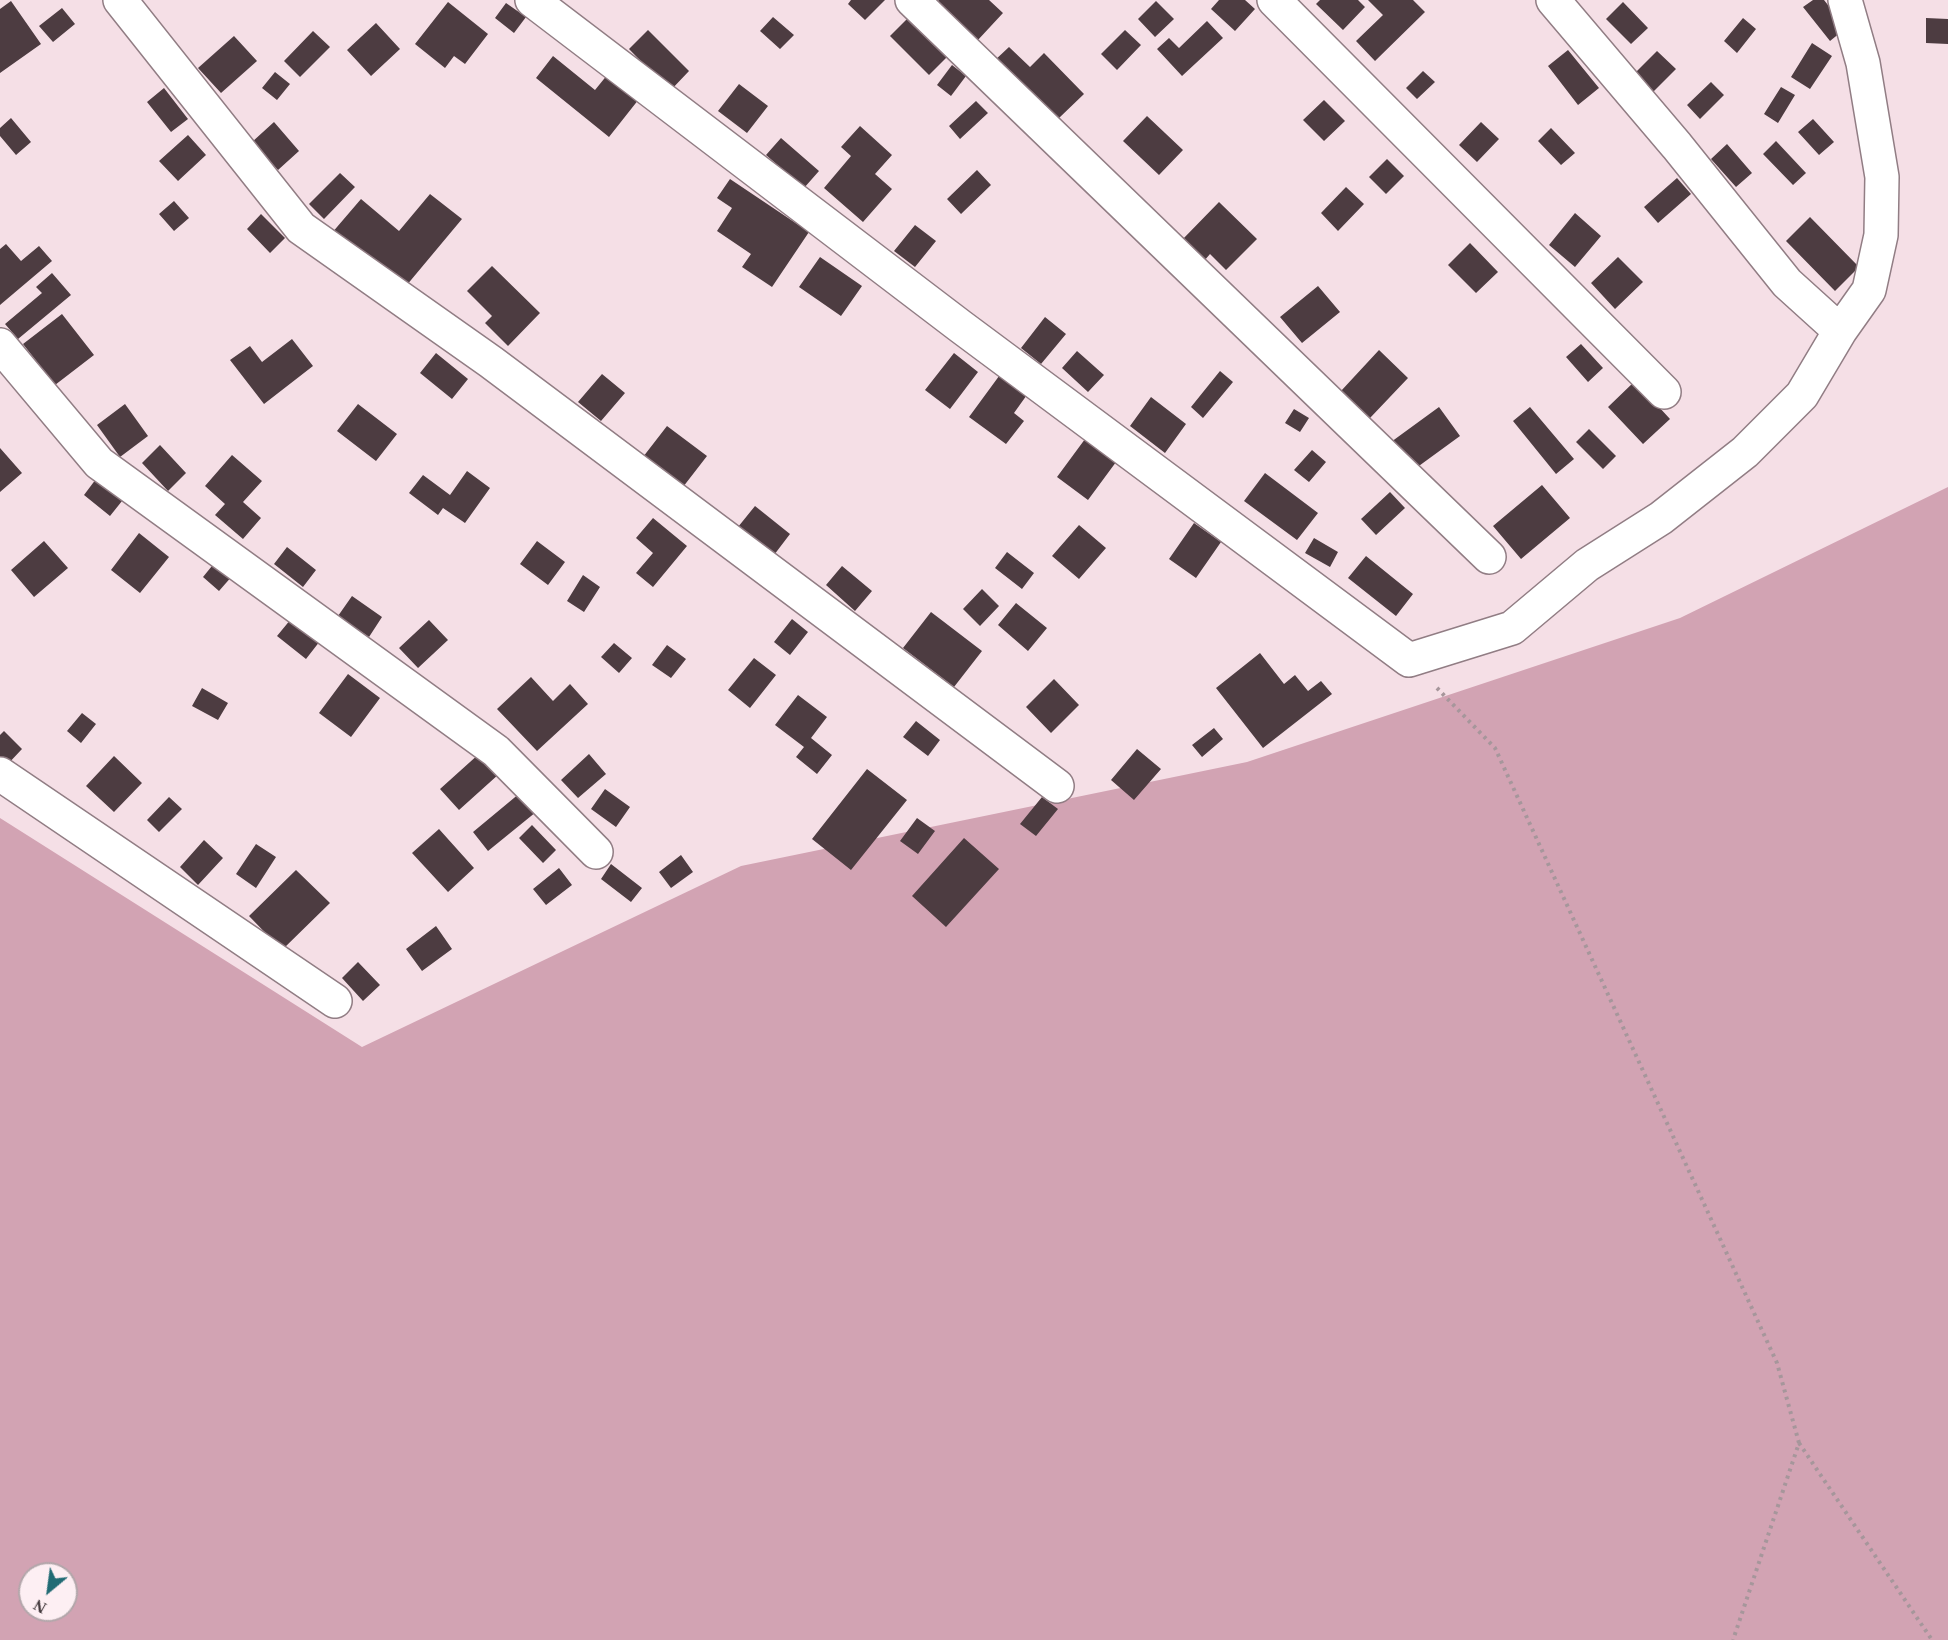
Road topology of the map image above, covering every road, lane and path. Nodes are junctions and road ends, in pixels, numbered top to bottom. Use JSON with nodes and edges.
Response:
{"nodes":[{"id":1,"x":120,"y":0,"type":"edge"},
{"id":2,"x":532,"y":0,"type":"edge"},
{"id":3,"x":912,"y":0,"type":"edge"},
{"id":4,"x":1274,"y":0,"type":"edge"},
{"id":5,"x":1553,"y":0,"type":"edge"},
{"id":6,"x":1845,"y":0,"type":"edge"},
{"id":7,"x":1840,"y":330,"type":"junction"},
{"id":8,"x":0,"y":345,"type":"edge"},
{"id":9,"x":1664,"y":392,"type":"dead end"},
{"id":10,"x":1489,"y":557,"type":"dead end"},
{"id":11,"x":1409,"y":660,"type":"junction"},
{"id":12,"x":0,"y":774,"type":"edge"},
{"id":13,"x":1057,"y":786,"type":"dead end"},
{"id":14,"x":596,"y":852,"type":"dead end"},
{"id":15,"x":335,"y":1001,"type":"dead end"},
{"id":16,"x":1799,"y":1443,"type":"junction"},
{"id":17,"x":1733,"y":1640,"type":"edge"},
{"id":18,"x":1932,"y":1640,"type":"edge"}],
"edges":[{"from":1,"to":13,"type":"street"},
{"from":2,"to":11,"type":"street"},
{"from":3,"to":10,"type":"street"},
{"from":4,"to":9,"type":"street"},
{"from":5,"to":7,"type":"street"},
{"from":6,"to":7,"type":"street"},
{"from":7,"to":11,"type":"street"},
{"from":8,"to":14,"type":"street"},
{"from":11,"to":16,"type":"path"},
{"from":12,"to":15,"type":"street"},
{"from":16,"to":17,"type":"path"},
{"from":16,"to":18,"type":"path"}]}
